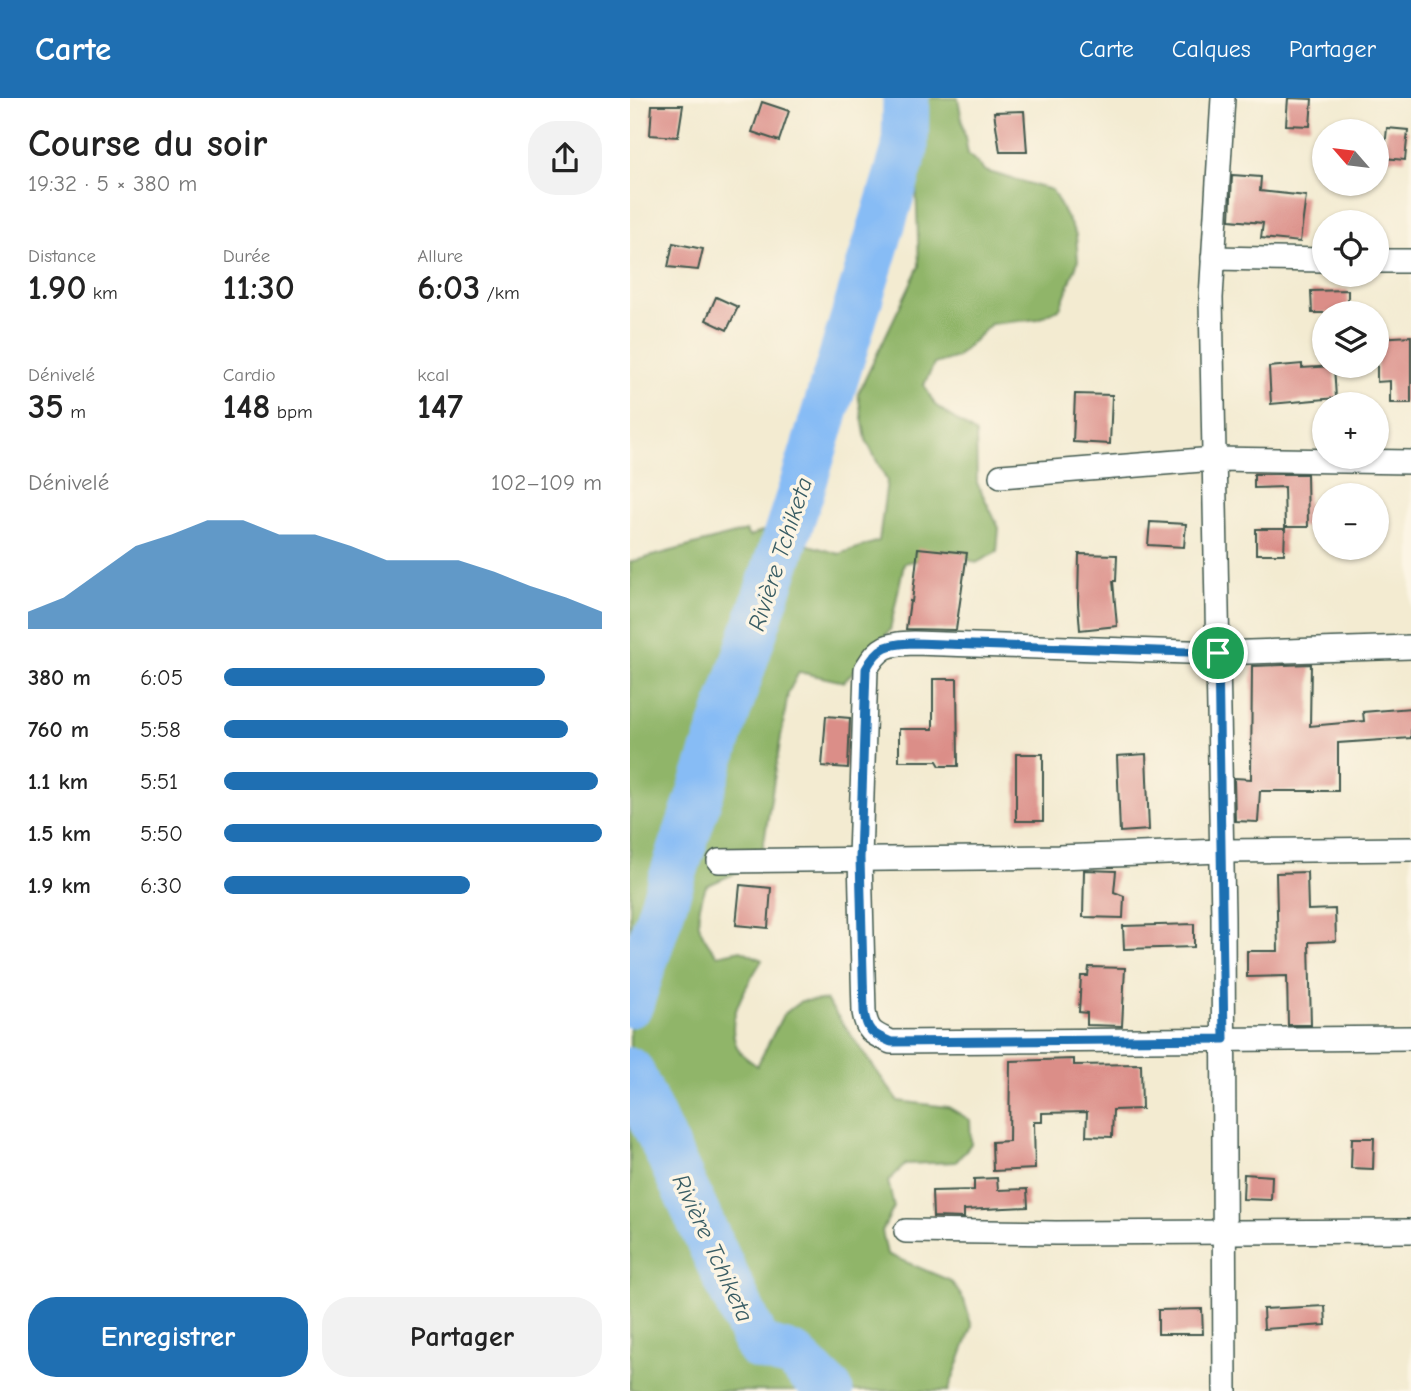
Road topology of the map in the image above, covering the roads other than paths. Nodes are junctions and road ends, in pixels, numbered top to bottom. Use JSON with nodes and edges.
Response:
{"nodes":[{"id":1,"x":1223,"y":98,"type":"edge"},
{"id":2,"x":1213,"y":258,"type":"junction"},
{"id":3,"x":1312,"y":260,"type":"edge"},
{"id":4,"x":1389,"y":261,"type":"edge"},
{"id":5,"x":1411,"y":261,"type":"edge"},
{"id":6,"x":1214,"y":459,"type":"junction"},
{"id":7,"x":1411,"y":462,"type":"edge"},
{"id":8,"x":1001,"y":476,"type":"dead end"},
{"id":9,"x":1411,"y":647,"type":"edge"},
{"id":10,"x":1218,"y":653,"type":"junction"},
{"id":11,"x":1411,"y":849,"type":"edge"},
{"id":12,"x":1222,"y":851,"type":"junction"},
{"id":13,"x":860,"y":858,"type":"junction"},
{"id":14,"x":719,"y":861,"type":"dead end"},
{"id":15,"x":1411,"y":1038,"type":"edge"},
{"id":16,"x":1224,"y":1039,"type":"junction"},
{"id":17,"x":906,"y":1231,"type":"dead end"},
{"id":18,"x":1411,"y":1231,"type":"edge"},
{"id":19,"x":1225,"y":1232,"type":"junction"},
{"id":20,"x":1224,"y":1391,"type":"edge"}],
"edges":[{"from":1,"to":2,"type":"street"},
{"from":2,"to":3,"type":"street"},
{"from":2,"to":6,"type":"street"},
{"from":4,"to":5,"type":"street"},
{"from":6,"to":7,"type":"street"},
{"from":6,"to":8,"type":"street"},
{"from":6,"to":10,"type":"street"},
{"from":9,"to":10,"type":"street"},
{"from":10,"to":12,"type":"street"},
{"from":10,"to":13,"type":"street"},
{"from":11,"to":12,"type":"street"},
{"from":12,"to":13,"type":"street"},
{"from":12,"to":16,"type":"street"},
{"from":13,"to":14,"type":"street"},
{"from":13,"to":16,"type":"street"},
{"from":15,"to":16,"type":"street"},
{"from":16,"to":19,"type":"street"},
{"from":17,"to":19,"type":"street"},
{"from":18,"to":19,"type":"street"},
{"from":19,"to":20,"type":"street"}]}
